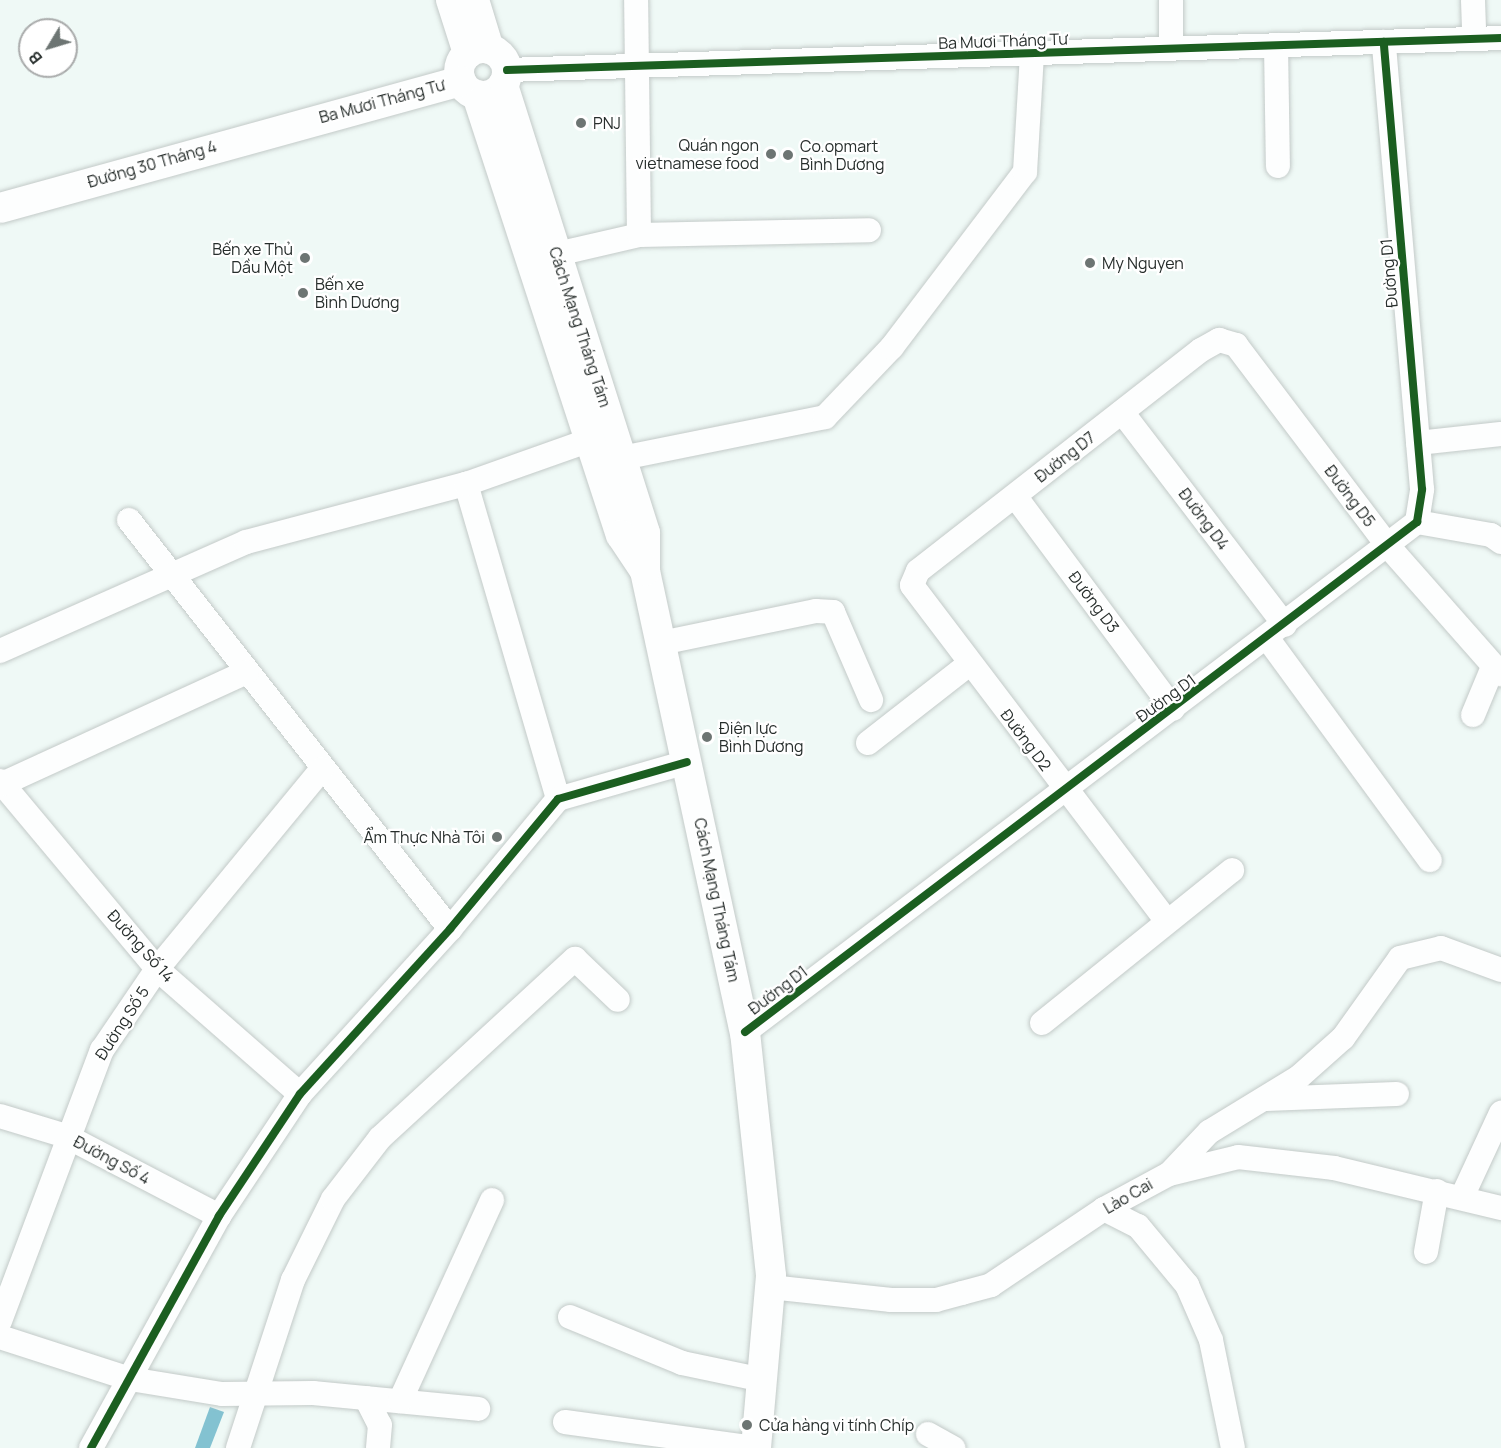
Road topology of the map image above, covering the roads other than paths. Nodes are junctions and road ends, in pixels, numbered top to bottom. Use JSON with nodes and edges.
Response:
{"nodes":[{"id":1,"x":451,"y":0,"type":"edge"},
{"id":2,"x":474,"y":0,"type":"edge"},
{"id":3,"x":636,"y":0,"type":"edge"},
{"id":4,"x":1171,"y":0,"type":"edge"},
{"id":5,"x":1473,"y":0,"type":"edge"},
{"id":6,"x":1474,"y":38,"type":"junction"},
{"id":7,"x":1501,"y":38,"type":"edge"},
{"id":8,"x":1384,"y":42,"type":"junction"},
{"id":9,"x":1276,"y":45,"type":"junction"},
{"id":10,"x":1171,"y":49,"type":"junction"},
{"id":11,"x":1032,"y":53,"type":"junction"},
{"id":12,"x":634,"y":67,"type":"junction"},
{"id":13,"x":484,"y":72,"type":"junction"},
{"id":14,"x":303,"y":122,"type":"joint"},
{"id":15,"x":1278,"y":165,"type":"dead end"},
{"id":16,"x":0,"y":208,"type":"edge"},
{"id":17,"x":869,"y":230,"type":"dead end"},
{"id":18,"x":639,"y":235,"type":"junction"},
{"id":19,"x":557,"y":254,"type":"junction"},
{"id":20,"x":1228,"y":341,"type":"joint"},
{"id":21,"x":1122,"y":412,"type":"junction"},
{"id":22,"x":1501,"y":434,"type":"edge"},
{"id":23,"x":590,"y":440,"type":"junction"},
{"id":24,"x":1418,"y":443,"type":"junction"},
{"id":25,"x":622,"y":458,"type":"junction"},
{"id":26,"x":466,"y":484,"type":"junction"},
{"id":27,"x":1015,"y":496,"type":"junction"},
{"id":28,"x":129,"y":520,"type":"dead end"},
{"id":29,"x":1417,"y":522,"type":"junction"},
{"id":30,"x":1501,"y":542,"type":"edge"},
{"id":31,"x":1388,"y":546,"type":"junction"},
{"id":32,"x":645,"y":571,"type":"junction"},
{"id":33,"x":174,"y":578,"type":"junction"},
{"id":34,"x":912,"y":585,"type":"joint"},
{"id":35,"x":1276,"y":632,"type":"junction"},
{"id":36,"x":661,"y":644,"type":"junction"},
{"id":37,"x":0,"y":651,"type":"edge"},
{"id":38,"x":969,"y":664,"type":"junction"},
{"id":39,"x":1497,"y":670,"type":"edge"},
{"id":40,"x":247,"y":672,"type":"junction"},
{"id":41,"x":871,"y":700,"type":"dead end"},
{"id":42,"x":1173,"y":709,"type":"junction"},
{"id":43,"x":1473,"y":715,"type":"dead end"},
{"id":44,"x":868,"y":742,"type":"dead end"},
{"id":45,"x":687,"y":762,"type":"junction"},
{"id":46,"x":322,"y":769,"type":"junction"},
{"id":47,"x":1,"y":783,"type":"edge"},
{"id":48,"x":1064,"y":790,"type":"junction"},
{"id":49,"x":558,"y":799,"type":"junction"},
{"id":50,"x":1430,"y":860,"type":"dead end"},
{"id":51,"x":1232,"y":870,"type":"dead end"},
{"id":52,"x":1166,"y":920,"type":"junction"},
{"id":53,"x":450,"y":929,"type":"junction"},
{"id":54,"x":157,"y":969,"type":"junction"},
{"id":55,"x":1501,"y":970,"type":"edge"},
{"id":56,"x":618,"y":1000,"type":"dead end"},
{"id":57,"x":1042,"y":1023,"type":"dead end"},
{"id":58,"x":745,"y":1032,"type":"junction"},
{"id":59,"x":300,"y":1094,"type":"junction"},
{"id":60,"x":1397,"y":1094,"type":"dead end"},
{"id":61,"x":1265,"y":1099,"type":"junction"},
{"id":62,"x":1501,"y":1113,"type":"edge"},
{"id":63,"x":0,"y":1116,"type":"edge"},
{"id":64,"x":66,"y":1136,"type":"junction"},
{"id":65,"x":1169,"y":1174,"type":"junction"},
{"id":66,"x":1437,"y":1191,"type":"junction"},
{"id":67,"x":1462,"y":1197,"type":"junction"},
{"id":68,"x":492,"y":1200,"type":"dead end"},
{"id":69,"x":1501,"y":1208,"type":"edge"},
{"id":70,"x":1104,"y":1209,"type":"junction"},
{"id":71,"x":219,"y":1216,"type":"junction"},
{"id":72,"x":1426,"y":1252,"type":"dead end"},
{"id":73,"x":770,"y":1287,"type":"junction"},
{"id":74,"x":570,"y":1317,"type":"dead end"},
{"id":75,"x":0,"y":1321,"type":"edge"},
{"id":76,"x":0,"y":1337,"type":"edge"},
{"id":77,"x":130,"y":1379,"type":"junction"},
{"id":78,"x":763,"y":1380,"type":"junction"},
{"id":79,"x":255,"y":1393,"type":"junction"},
{"id":80,"x":366,"y":1398,"type":"junction"},
{"id":81,"x":400,"y":1401,"type":"junction"},
{"id":82,"x":478,"y":1409,"type":"dead end"},
{"id":83,"x":565,"y":1422,"type":"dead end"},
{"id":84,"x":928,"y":1434,"type":"dead end"},
{"id":85,"x":90,"y":1448,"type":"edge"},
{"id":86,"x":238,"y":1448,"type":"edge"},
{"id":87,"x":378,"y":1448,"type":"edge"},
{"id":88,"x":756,"y":1448,"type":"edge"},
{"id":89,"x":952,"y":1448,"type":"edge"},
{"id":90,"x":1233,"y":1448,"type":"edge"}],
"edges":[{"from":1,"to":13,"type":"main road","name":"Cách Mạng Tháng Tám"},
{"from":2,"to":13,"type":"main road","name":"Cách Mạng Tháng Tám"},
{"from":3,"to":12,"type":"street"},
{"from":4,"to":10,"type":"street"},
{"from":5,"to":6,"type":"street"},
{"from":6,"to":7,"type":"street","name":"Ba Mươi Tháng Tư"},
{"from":6,"to":8,"type":"street","name":"Ba Mươi Tháng Tư"},
{"from":8,"to":9,"type":"street","name":"Ba Mươi Tháng Tư"},
{"from":8,"to":24,"type":"street","name":"Đường D1"},
{"from":9,"to":10,"type":"street","name":"Ba Mươi Tháng Tư"},
{"from":9,"to":15,"type":"street"},
{"from":10,"to":11,"type":"street","name":"Ba Mươi Tháng Tư"},
{"from":11,"to":12,"type":"street","name":"Ba Mươi Tháng Tư"},
{"from":11,"to":25,"type":"street"},
{"from":12,"to":13,"type":"street","name":"Ba Mươi Tháng Tư"},
{"from":12,"to":18,"type":"street"},
{"from":13,"to":14,"type":"main road","name":"Ba Mươi Tháng Tư"},
{"from":13,"to":19,"type":"main road","name":"Cách Mạng Tháng Tám"},
{"from":13,"to":23,"type":"main road","name":"Cách Mạng Tháng Tám"},
{"from":14,"to":16,"type":"main road","name":"Đường 30 Tháng 4"},
{"from":17,"to":18,"type":"street"},
{"from":18,"to":19,"type":"street"},
{"from":19,"to":25,"type":"main road","name":"Cách Mạng Tháng Tám"},
{"from":20,"to":21,"type":"street","name":"Đường D7"},
{"from":20,"to":31,"type":"street","name":"Đường D5"},
{"from":21,"to":27,"type":"street","name":"Đường D7"},
{"from":21,"to":35,"type":"street","name":"Đường D4"},
{"from":22,"to":24,"type":"street"},
{"from":23,"to":26,"type":"street"},
{"from":23,"to":32,"type":"main road","name":"Cách Mạng Tháng Tám"},
{"from":24,"to":29,"type":"street","name":"Đường D1"},
{"from":25,"to":32,"type":"main road","name":"Cách Mạng Tháng Tám"},
{"from":26,"to":33,"type":"street"},
{"from":26,"to":49,"type":"street"},
{"from":27,"to":34,"type":"street","name":"Đường D7"},
{"from":27,"to":42,"type":"street","name":"Đường D3"},
{"from":28,"to":33,"type":"street"},
{"from":29,"to":30,"type":"street"},
{"from":29,"to":31,"type":"street","name":"Đường D1"},
{"from":31,"to":35,"type":"street","name":"Đường D1"},
{"from":31,"to":39,"type":"street","name":"Đường D5"},
{"from":32,"to":36,"type":"main road","name":"Cách Mạng Tháng Tám"},
{"from":33,"to":37,"type":"street"},
{"from":33,"to":40,"type":"street"},
{"from":34,"to":38,"type":"street","name":"Đường D2"},
{"from":35,"to":42,"type":"street","name":"Đường D1"},
{"from":35,"to":50,"type":"street","name":"Đường D4"},
{"from":36,"to":41,"type":"street"},
{"from":36,"to":45,"type":"main road","name":"Cách Mạng Tháng Tám"},
{"from":38,"to":44,"type":"street"},
{"from":38,"to":48,"type":"street","name":"Đường D2"},
{"from":39,"to":43,"type":"street"},
{"from":40,"to":46,"type":"street"},
{"from":40,"to":47,"type":"street"},
{"from":42,"to":48,"type":"street","name":"Đường D1"},
{"from":45,"to":49,"type":"street"},
{"from":45,"to":58,"type":"main road","name":"Cách Mạng Tháng Tám"},
{"from":46,"to":53,"type":"street"},
{"from":46,"to":54,"type":"street","name":"Đường Số 5"},
{"from":47,"to":54,"type":"street","name":"Đường Số 14"},
{"from":48,"to":52,"type":"street","name":"Đường D2"},
{"from":48,"to":58,"type":"street","name":"Đường D1"},
{"from":49,"to":53,"type":"street"},
{"from":51,"to":52,"type":"street"},
{"from":52,"to":57,"type":"street"},
{"from":53,"to":59,"type":"street"},
{"from":54,"to":59,"type":"street","name":"Đường Số 14"},
{"from":54,"to":64,"type":"street","name":"Đường Số 5"},
{"from":55,"to":61,"type":"street"},
{"from":56,"to":79,"type":"street"},
{"from":58,"to":73,"type":"main road","name":"Cách Mạng Tháng Tám"},
{"from":59,"to":71,"type":"street"},
{"from":60,"to":61,"type":"street"},
{"from":61,"to":65,"type":"street"},
{"from":62,"to":67,"type":"street"},
{"from":63,"to":64,"type":"street","name":"Đường Số 4"},
{"from":64,"to":71,"type":"street","name":"Đường Số 4"},
{"from":64,"to":75,"type":"street","name":"Đường Số 5"},
{"from":65,"to":66,"type":"street","name":"Lào Cai"},
{"from":65,"to":70,"type":"street","name":"Lào Cai"},
{"from":66,"to":67,"type":"street","name":"Lào Cai"},
{"from":66,"to":72,"type":"street"},
{"from":67,"to":69,"type":"street","name":"Lào Cai"},
{"from":68,"to":81,"type":"street"},
{"from":70,"to":73,"type":"street","name":"Lào Cai"},
{"from":70,"to":90,"type":"street"},
{"from":71,"to":77,"type":"street"},
{"from":73,"to":78,"type":"main road","name":"Cách Mạng Tháng Tám"},
{"from":74,"to":78,"type":"street"},
{"from":76,"to":77,"type":"street"},
{"from":77,"to":79,"type":"street"},
{"from":77,"to":85,"type":"street"},
{"from":78,"to":88,"type":"main road","name":"Cách Mạng Tháng Tám"},
{"from":79,"to":80,"type":"street"},
{"from":79,"to":86,"type":"street"},
{"from":80,"to":81,"type":"street"},
{"from":80,"to":87,"type":"street"},
{"from":81,"to":82,"type":"street"},
{"from":83,"to":88,"type":"street"},
{"from":84,"to":89,"type":"street"}]}
